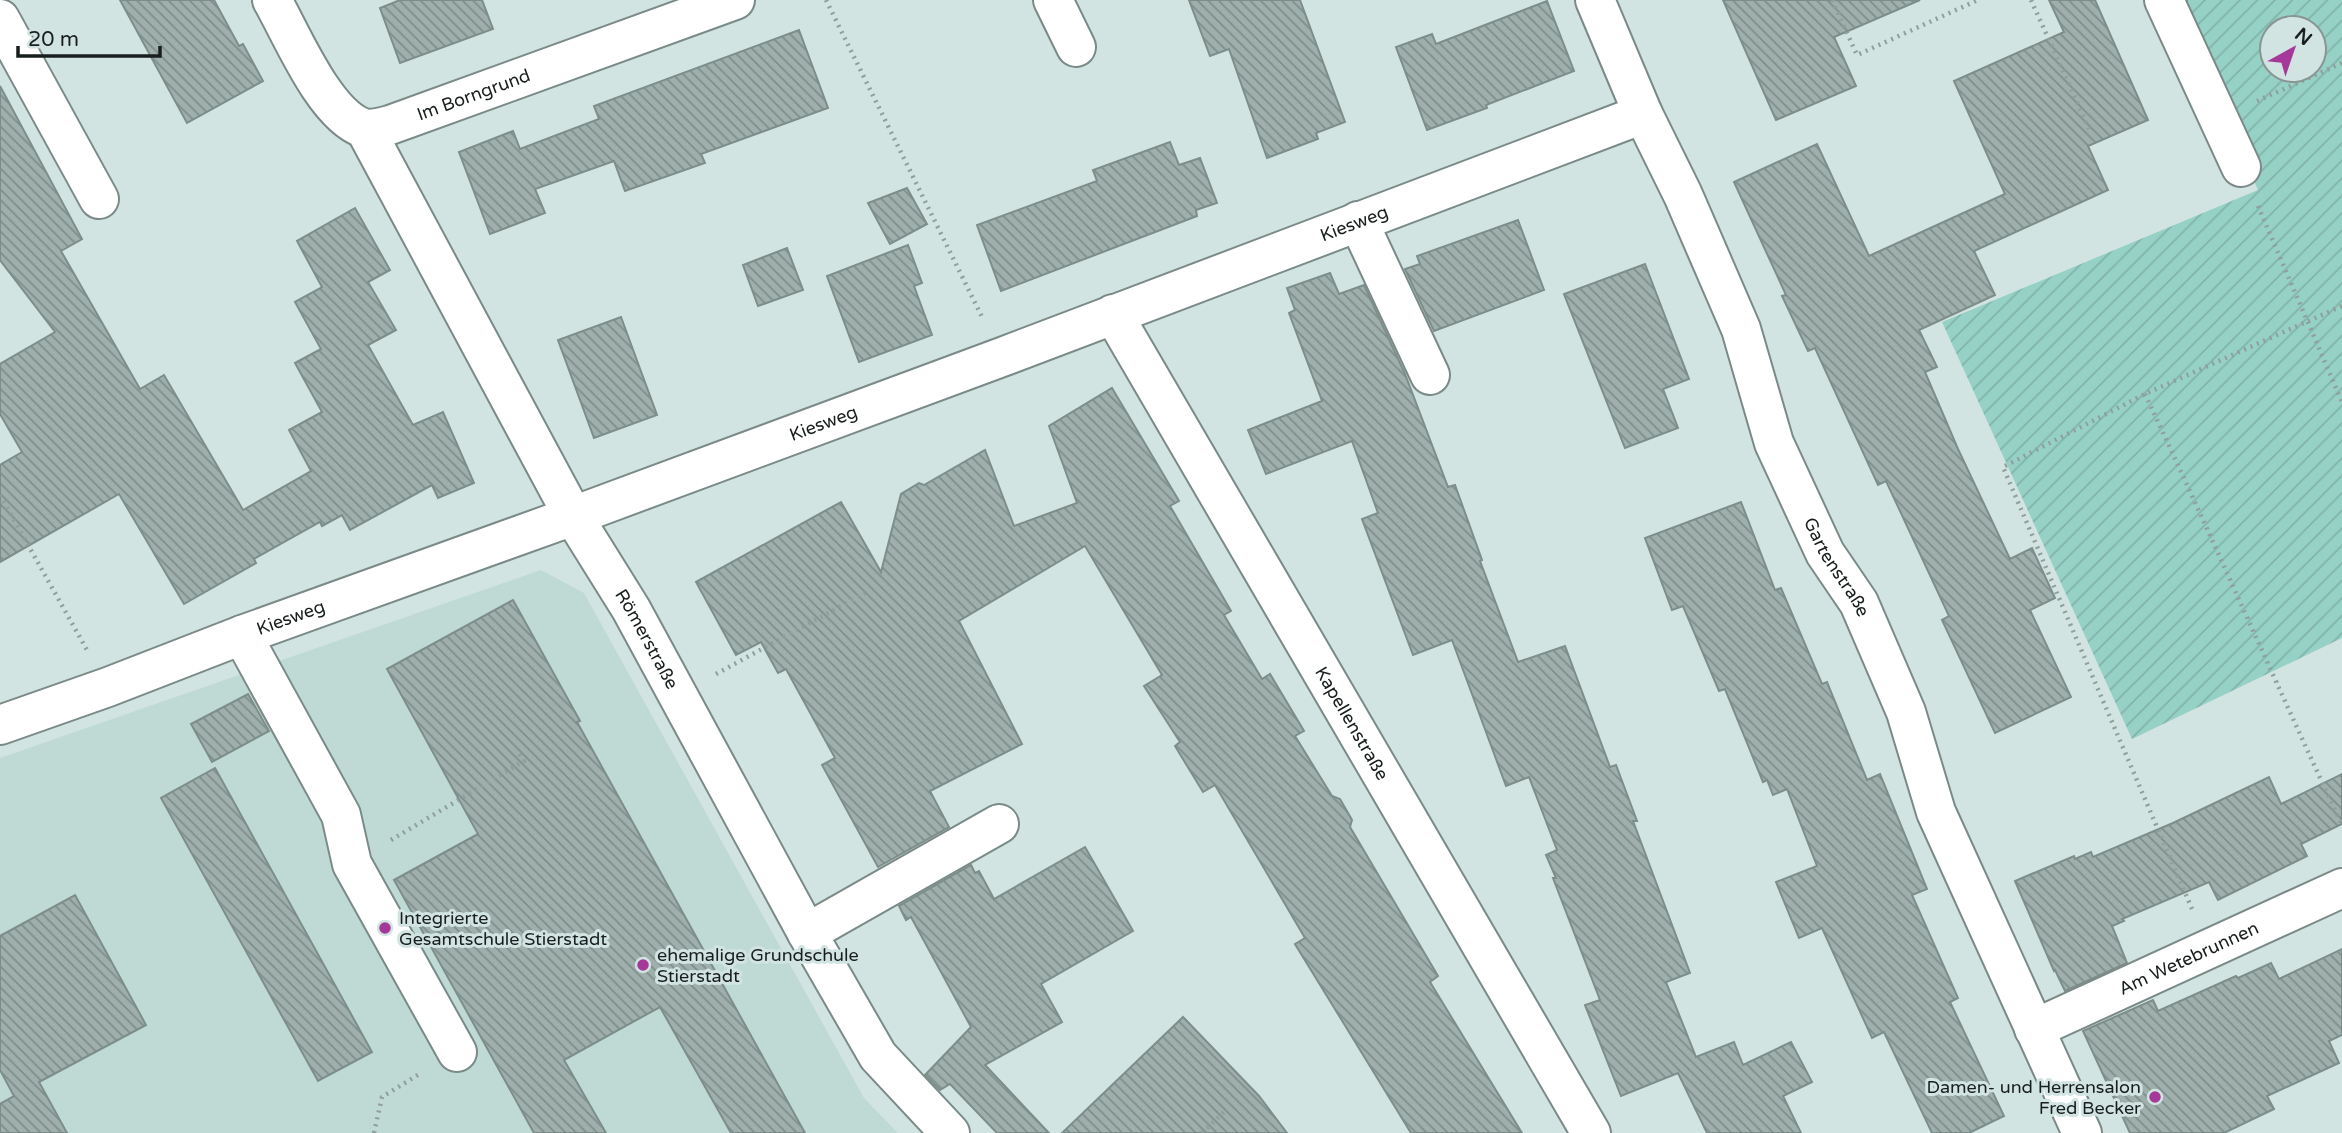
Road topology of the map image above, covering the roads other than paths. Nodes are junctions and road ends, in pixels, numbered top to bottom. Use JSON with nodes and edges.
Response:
{"nodes":[{"id":1,"x":272,"y":0,"type":"edge"},
{"id":2,"x":735,"y":0,"type":"edge"},
{"id":3,"x":1053,"y":0,"type":"edge"},
{"id":4,"x":1595,"y":0,"type":"edge"},
{"id":5,"x":2164,"y":0,"type":"edge"},
{"id":6,"x":0,"y":19,"type":"edge"},
{"id":7,"x":1076,"y":47,"type":"dead end"},
{"id":8,"x":1643,"y":114,"type":"junction"},
{"id":9,"x":365,"y":129,"type":"junction"},
{"id":10,"x":2241,"y":167,"type":"road end"},
{"id":11,"x":99,"y":199,"type":"dead end"},
{"id":12,"x":1358,"y":221,"type":"junction"},
{"id":13,"x":1113,"y":314,"type":"junction"},
{"id":14,"x":1430,"y":376,"type":"dead end"},
{"id":15,"x":573,"y":516,"type":"junction"},
{"id":16,"x":242,"y":635,"type":"junction"},
{"id":17,"x":0,"y":725,"type":"edge"},
{"id":18,"x":999,"y":824,"type":"dead end"},
{"id":19,"x":2342,"y":888,"type":"edge"},
{"id":20,"x":807,"y":933,"type":"junction"},
{"id":21,"x":2034,"y":1028,"type":"junction"},
{"id":22,"x":457,"y":1052,"type":"dead end"},
{"id":23,"x":950,"y":1133,"type":"edge"},
{"id":24,"x":1591,"y":1133,"type":"edge"},
{"id":25,"x":2082,"y":1133,"type":"edge"}],
"edges":[{"from":1,"to":9,"type":"street"},
{"from":2,"to":9,"type":"street","name":"Im Borngrund"},
{"from":3,"to":7,"type":"street"},
{"from":4,"to":8,"type":"street","name":"Gartenstraße"},
{"from":5,"to":10,"type":"street"},
{"from":6,"to":11,"type":"street"},
{"from":8,"to":12,"type":"street","name":"Kiesweg"},
{"from":8,"to":21,"type":"street","name":"Gartenstraße"},
{"from":9,"to":15,"type":"street","name":"Römerstraße"},
{"from":12,"to":13,"type":"street","name":"Kiesweg"},
{"from":12,"to":14,"type":"street"},
{"from":13,"to":15,"type":"street","name":"Kiesweg"},
{"from":13,"to":24,"type":"street","name":"Kapellenstraße"},
{"from":15,"to":16,"type":"street","name":"Kiesweg"},
{"from":15,"to":20,"type":"street","name":"Römerstraße"},
{"from":16,"to":17,"type":"street","name":"Kiesweg"},
{"from":16,"to":22,"type":"street"},
{"from":18,"to":20,"type":"street"},
{"from":19,"to":21,"type":"street","name":"Am Wetebrunnen"},
{"from":20,"to":23,"type":"street","name":"Römerstraße"},
{"from":21,"to":25,"type":"street","name":"Gartenstraße"}]}
